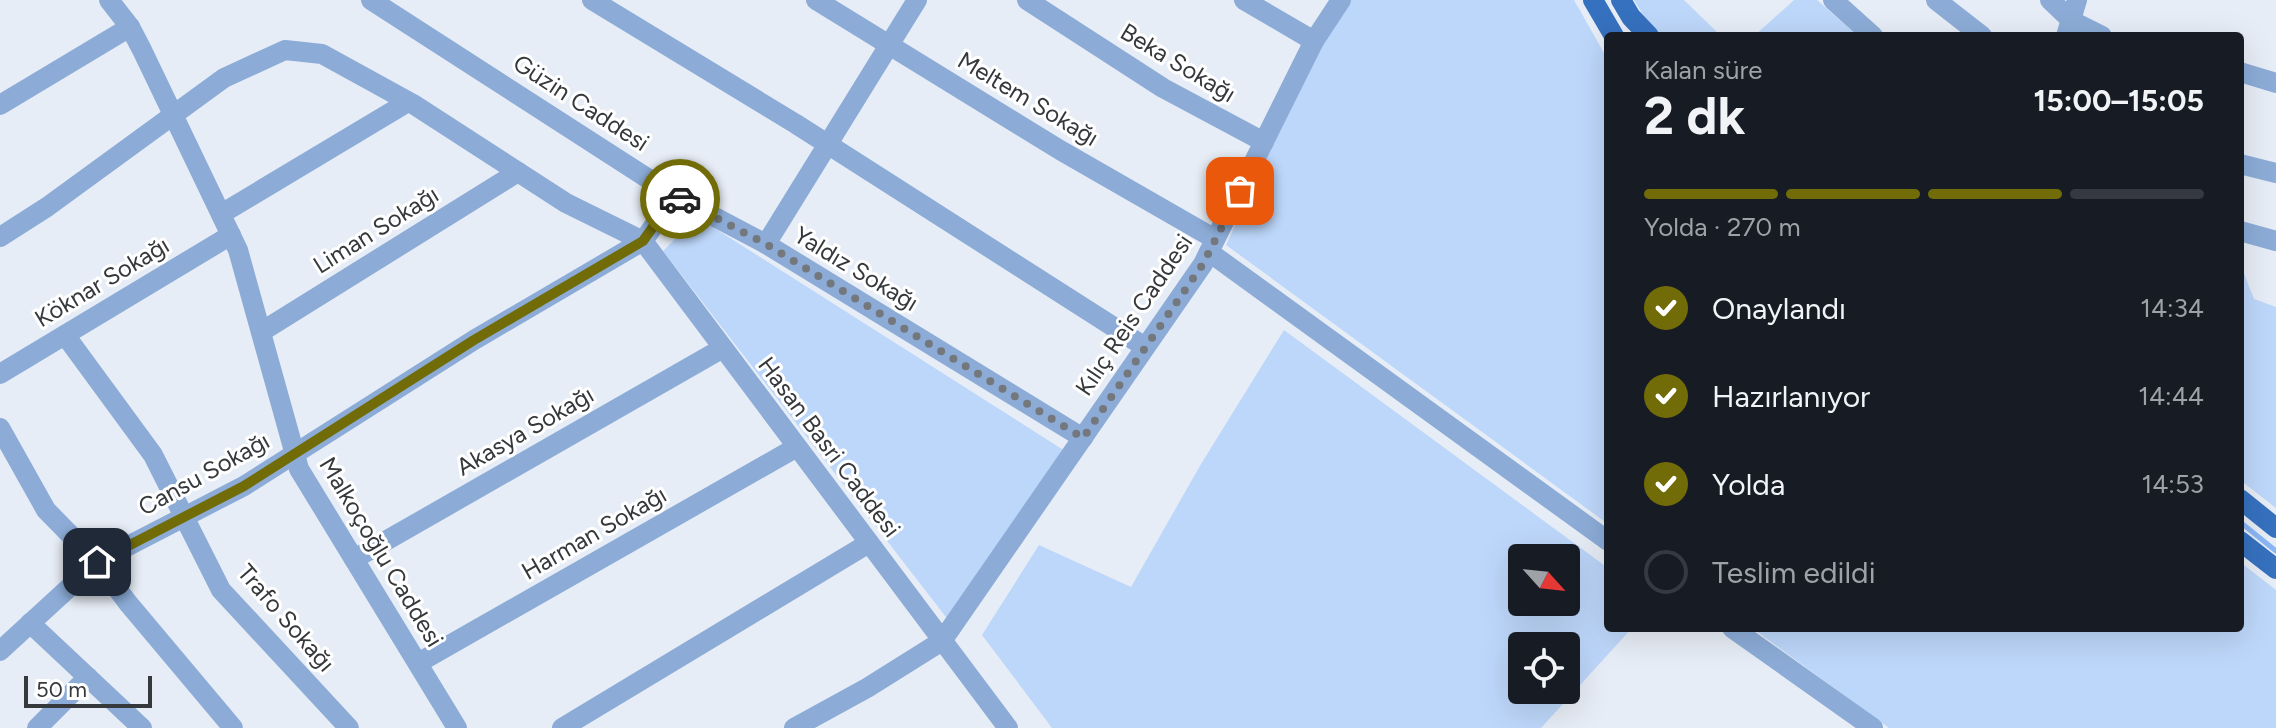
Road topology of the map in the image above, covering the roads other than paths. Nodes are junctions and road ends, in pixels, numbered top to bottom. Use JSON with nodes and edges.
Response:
{"nodes":[{"id":1,"x":109,"y":0,"type":"edge"},
{"id":2,"x":371,"y":0,"type":"edge"},
{"id":3,"x":592,"y":0,"type":"edge"},
{"id":4,"x":816,"y":0,"type":"edge"},
{"id":5,"x":917,"y":0,"type":"edge"},
{"id":6,"x":1027,"y":0,"type":"edge"},
{"id":7,"x":1244,"y":0,"type":"edge"},
{"id":8,"x":1341,"y":0,"type":"edge"},
{"id":9,"x":1593,"y":0,"type":"edge"},
{"id":10,"x":1621,"y":0,"type":"edge"},
{"id":11,"x":1936,"y":0,"type":"edge"},
{"id":12,"x":2050,"y":0,"type":"edge"},
{"id":13,"x":2077,"y":0,"type":"edge"},
{"id":14,"x":1839,"y":2,"type":"edge"},
{"id":15,"x":130,"y":27,"type":"junction"},
{"id":16,"x":2069,"y":28,"type":"edge"},
{"id":17,"x":1612,"y":32,"type":"edge"},
{"id":18,"x":1645,"y":32,"type":"edge"},
{"id":19,"x":1869,"y":32,"type":"edge"},
{"id":20,"x":1977,"y":32,"type":"edge"},
{"id":21,"x":1314,"y":41,"type":"junction"},
{"id":22,"x":889,"y":45,"type":"junction"},
{"id":23,"x":2244,"y":73,"type":"edge"},
{"id":24,"x":2276,"y":83,"type":"edge"},
{"id":25,"x":408,"y":102,"type":"junction"},
{"id":26,"x":0,"y":105,"type":"edge"},
{"id":27,"x":173,"y":115,"type":"junction"},
{"id":28,"x":1264,"y":142,"type":"junction"},
{"id":29,"x":827,"y":144,"type":"junction"},
{"id":30,"x":2244,"y":165,"type":"edge"},
{"id":31,"x":518,"y":172,"type":"junction"},
{"id":32,"x":2276,"y":173,"type":"edge"},
{"id":33,"x":675,"y":196,"type":"junction"},
{"id":34,"x":221,"y":214,"type":"junction"},
{"id":35,"x":2244,"y":232,"type":"edge"},
{"id":36,"x":231,"y":235,"type":"junction"},
{"id":37,"x":0,"y":237,"type":"edge"},
{"id":38,"x":643,"y":241,"type":"junction"},
{"id":39,"x":2276,"y":241,"type":"edge"},
{"id":40,"x":766,"y":244,"type":"junction"},
{"id":41,"x":1212,"y":245,"type":"junction"},
{"id":42,"x":261,"y":332,"type":"junction"},
{"id":43,"x":65,"y":335,"type":"junction"},
{"id":44,"x":1145,"y":347,"type":"junction"},
{"id":45,"x":723,"y":348,"type":"junction"},
{"id":46,"x":0,"y":374,"type":"edge"},
{"id":47,"x":0,"y":428,"type":"edge"},
{"id":48,"x":1083,"y":438,"type":"junction"},
{"id":49,"x":797,"y":447,"type":"junction"},
{"id":50,"x":294,"y":453,"type":"junction"},
{"id":51,"x":2244,"y":502,"type":"edge"},
{"id":52,"x":185,"y":517,"type":"junction"},
{"id":53,"x":2276,"y":528,"type":"edge"},
{"id":54,"x":1604,"y":538,"type":"edge"},
{"id":55,"x":869,"y":543,"type":"junction"},
{"id":56,"x":2244,"y":544,"type":"edge"},
{"id":57,"x":354,"y":559,"type":"junction"},
{"id":58,"x":97,"y":562,"type":"junction"},
{"id":59,"x":2276,"y":569,"type":"edge"},
{"id":60,"x":30,"y":623,"type":"junction"},
{"id":61,"x":1738,"y":632,"type":"edge"},
{"id":62,"x":942,"y":641,"type":"junction"},
{"id":63,"x":1,"y":649,"type":"edge"},
{"id":64,"x":418,"y":663,"type":"junction"},
{"id":65,"x":88,"y":677,"type":"junction"},
{"id":66,"x":37,"y":728,"type":"edge"},
{"id":67,"x":142,"y":728,"type":"edge"},
{"id":68,"x":233,"y":728,"type":"edge"},
{"id":69,"x":349,"y":728,"type":"edge"},
{"id":70,"x":457,"y":728,"type":"edge"},
{"id":71,"x":562,"y":728,"type":"edge"},
{"id":72,"x":794,"y":728,"type":"edge"},
{"id":73,"x":1008,"y":728,"type":"edge"},
{"id":74,"x":1873,"y":728,"type":"edge"}],
"edges":[{"from":1,"to":15,"type":"street","name":"Malkoçoğlu Caddesi"},
{"from":2,"to":33,"type":"street","name":"Güzin Caddesi"},
{"from":3,"to":29,"type":"street"},
{"from":4,"to":22,"type":"street","name":"Meltem Sokağı"},
{"from":5,"to":22,"type":"street","name":"Yaldız Sokağı"},
{"from":6,"to":28,"type":"street","name":"Beka Sokağı"},
{"from":7,"to":21,"type":"street"},
{"from":8,"to":21,"type":"street","name":"Kılıç Reis Caddesi"},
{"from":9,"to":17,"type":"main road"},
{"from":10,"to":18,"type":"main road"},
{"from":11,"to":20,"type":"street"},
{"from":12,"to":16,"type":"street"},
{"from":13,"to":16,"type":"street"},
{"from":14,"to":19,"type":"street"},
{"from":15,"to":26,"type":"street"},
{"from":15,"to":27,"type":"street","name":"Malkoçoğlu Caddesi"},
{"from":21,"to":28,"type":"street","name":"Kılıç Reis Caddesi"},
{"from":22,"to":29,"type":"street","name":"Yaldız Sokağı"},
{"from":22,"to":41,"type":"street","name":"Meltem Sokağı"},
{"from":23,"to":24,"type":"street"},
{"from":25,"to":27,"type":"street"},
{"from":25,"to":31,"type":"street"},
{"from":25,"to":34,"type":"street"},
{"from":27,"to":34,"type":"street","name":"Malkoçoğlu Caddesi"},
{"from":27,"to":37,"type":"street"},
{"from":28,"to":41,"type":"street","name":"Kılıç Reis Caddesi"},
{"from":29,"to":40,"type":"street","name":"Yaldız Sokağı"},
{"from":29,"to":44,"type":"street"},
{"from":30,"to":32,"type":"street"},
{"from":31,"to":38,"type":"street"},
{"from":31,"to":42,"type":"street","name":"Liman Sokağı"},
{"from":33,"to":38,"type":"street"},
{"from":33,"to":40,"type":"street","name":"Güzin Caddesi"},
{"from":34,"to":36,"type":"street","name":"Malkoçoğlu Caddesi"},
{"from":35,"to":39,"type":"street"},
{"from":36,"to":42,"type":"street","name":"Malkoçoğlu Caddesi"},
{"from":36,"to":43,"type":"street","name":"Köknar Sokağı"},
{"from":38,"to":45,"type":"street","name":"Hasan Basri Caddesi"},
{"from":38,"to":50,"type":"street","name":"Cansu Sokağı"},
{"from":40,"to":48,"type":"street","name":"Yaldız Sokağı"},
{"from":41,"to":44,"type":"street","name":"Kılıç Reis Caddesi"},
{"from":41,"to":54,"type":"street","name":"Meltem Sokağı"},
{"from":42,"to":50,"type":"street","name":"Malkoçoğlu Caddesi"},
{"from":43,"to":46,"type":"street","name":"Köknar Sokağı"},
{"from":43,"to":52,"type":"street","name":"Trafo Sokağı"},
{"from":44,"to":48,"type":"street","name":"Kılıç Reis Caddesi"},
{"from":45,"to":49,"type":"street","name":"Hasan Basri Caddesi"},
{"from":45,"to":57,"type":"street","name":"Akasya Sokağı"},
{"from":47,"to":58,"type":"street"},
{"from":48,"to":62,"type":"street","name":"Kılıç Reis Caddesi"},
{"from":49,"to":55,"type":"street","name":"Hasan Basri Caddesi"},
{"from":49,"to":64,"type":"street","name":"Harman Sokağı"},
{"from":50,"to":52,"type":"street","name":"Cansu Sokağı"},
{"from":50,"to":57,"type":"street","name":"Malkoçoğlu Caddesi"},
{"from":51,"to":53,"type":"main road"},
{"from":52,"to":58,"type":"street","name":"Cansu Sokağı"},
{"from":52,"to":69,"type":"street","name":"Trafo Sokağı"},
{"from":55,"to":62,"type":"street","name":"Hasan Basri Caddesi"},
{"from":55,"to":71,"type":"street"},
{"from":56,"to":59,"type":"main road"},
{"from":57,"to":64,"type":"street","name":"Malkoçoğlu Caddesi"},
{"from":58,"to":60,"type":"street","name":"Cansu Sokağı"},
{"from":58,"to":68,"type":"street"},
{"from":60,"to":63,"type":"street","name":"Cansu Sokağı"},
{"from":60,"to":65,"type":"street"},
{"from":61,"to":74,"type":"street"},
{"from":62,"to":72,"type":"street"},
{"from":62,"to":73,"type":"street","name":"Hasan Basri Caddesi"},
{"from":64,"to":70,"type":"street","name":"Malkoçoğlu Caddesi"},
{"from":65,"to":66,"type":"street"},
{"from":65,"to":67,"type":"street"}]}
